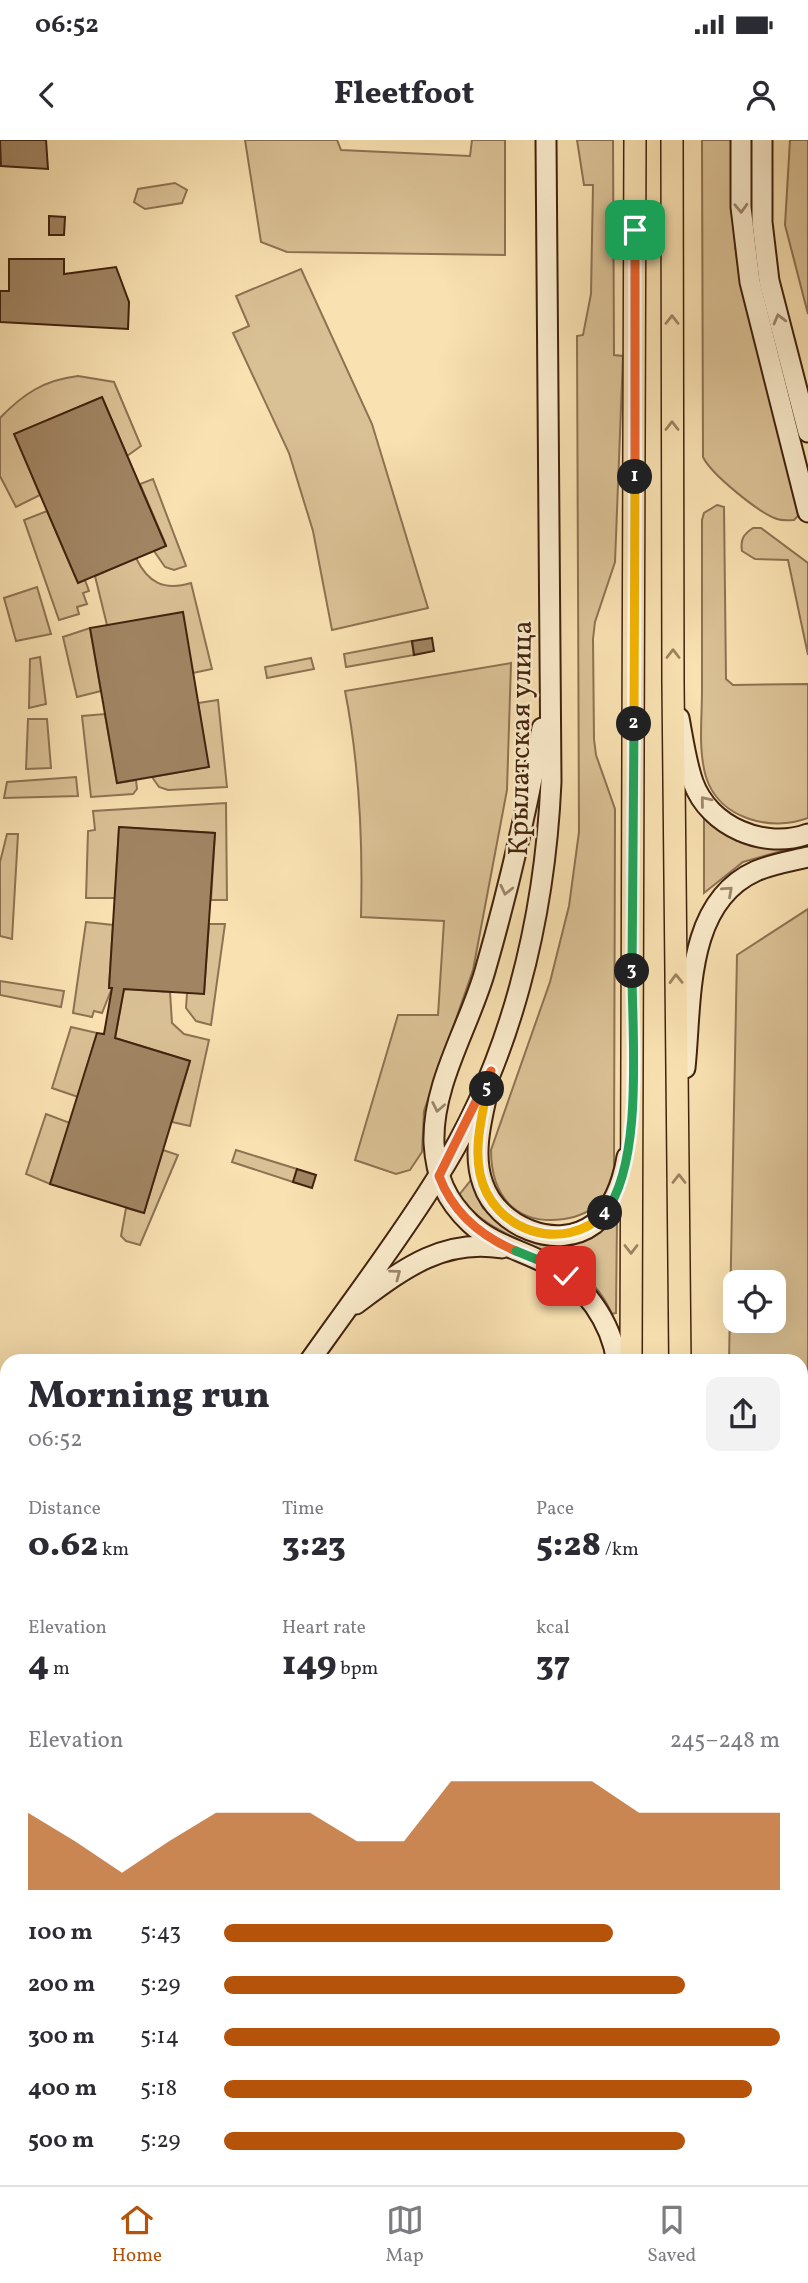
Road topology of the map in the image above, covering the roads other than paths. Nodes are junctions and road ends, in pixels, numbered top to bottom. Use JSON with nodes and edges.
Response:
{"nodes":[{"id":1,"x":547,"y":140,"type":"edge"},
{"id":2,"x":635,"y":140,"type":"edge"},
{"id":3,"x":672,"y":140,"type":"edge"},
{"id":4,"x":741,"y":140,"type":"edge"},
{"id":5,"x":762,"y":140,"type":"edge"},
{"id":6,"x":808,"y":432,"type":"edge"},
{"id":7,"x":808,"y":512,"type":"edge"},
{"id":8,"x":552,"y":680,"type":"junction"},
{"id":9,"x":673,"y":683,"type":"junction"},
{"id":10,"x":808,"y":834,"type":"edge"},
{"id":11,"x":808,"y":856,"type":"edge"},
{"id":12,"x":491,"y":1071,"type":"junction"},
{"id":13,"x":679,"y":1121,"type":"junction"},
{"id":14,"x":631,"y":1132,"type":"junction"},
{"id":15,"x":439,"y":1176,"type":"junction"},
{"id":16,"x":513,"y":1250,"type":"junction"},
{"id":17,"x":342,"y":1315,"type":"junction"},
{"id":18,"x":315,"y":1354,"type":"edge"},
{"id":19,"x":615,"y":1354,"type":"edge"},
{"id":20,"x":631,"y":1354,"type":"edge"},
{"id":21,"x":680,"y":1354,"type":"edge"}],
"edges":[{"from":1,"to":8,"type":"main road","name":"Крылатская улица"},
{"from":2,"to":14,"type":"main road"},
{"from":9,"to":3,"type":"main road","one_way":true},
{"from":4,"to":7,"type":"main road","one_way":true},
{"from":6,"to":5,"type":"main road","one_way":true},
{"from":8,"to":12,"type":"main road","name":"Крылатская улица"},
{"from":8,"to":15,"type":"main road","one_way":true},
{"from":10,"to":9,"type":"main road","one_way":true},
{"from":13,"to":9,"type":"main road","one_way":true},
{"from":13,"to":11,"type":"main road","one_way":true},
{"from":12,"to":14,"type":"main road"},
{"from":12,"to":15,"type":"main road","name":"Крылатская улица"},
{"from":21,"to":13,"type":"main road","one_way":true},
{"from":14,"to":20,"type":"main road","one_way":true},
{"from":15,"to":16,"type":"main road"},
{"from":15,"to":17,"type":"main road","name":"Крылатская улица"},
{"from":17,"to":16,"type":"main road","one_way":true},
{"from":16,"to":19,"type":"main road"},
{"from":17,"to":18,"type":"main road","name":"Крылатская улица"}]}
